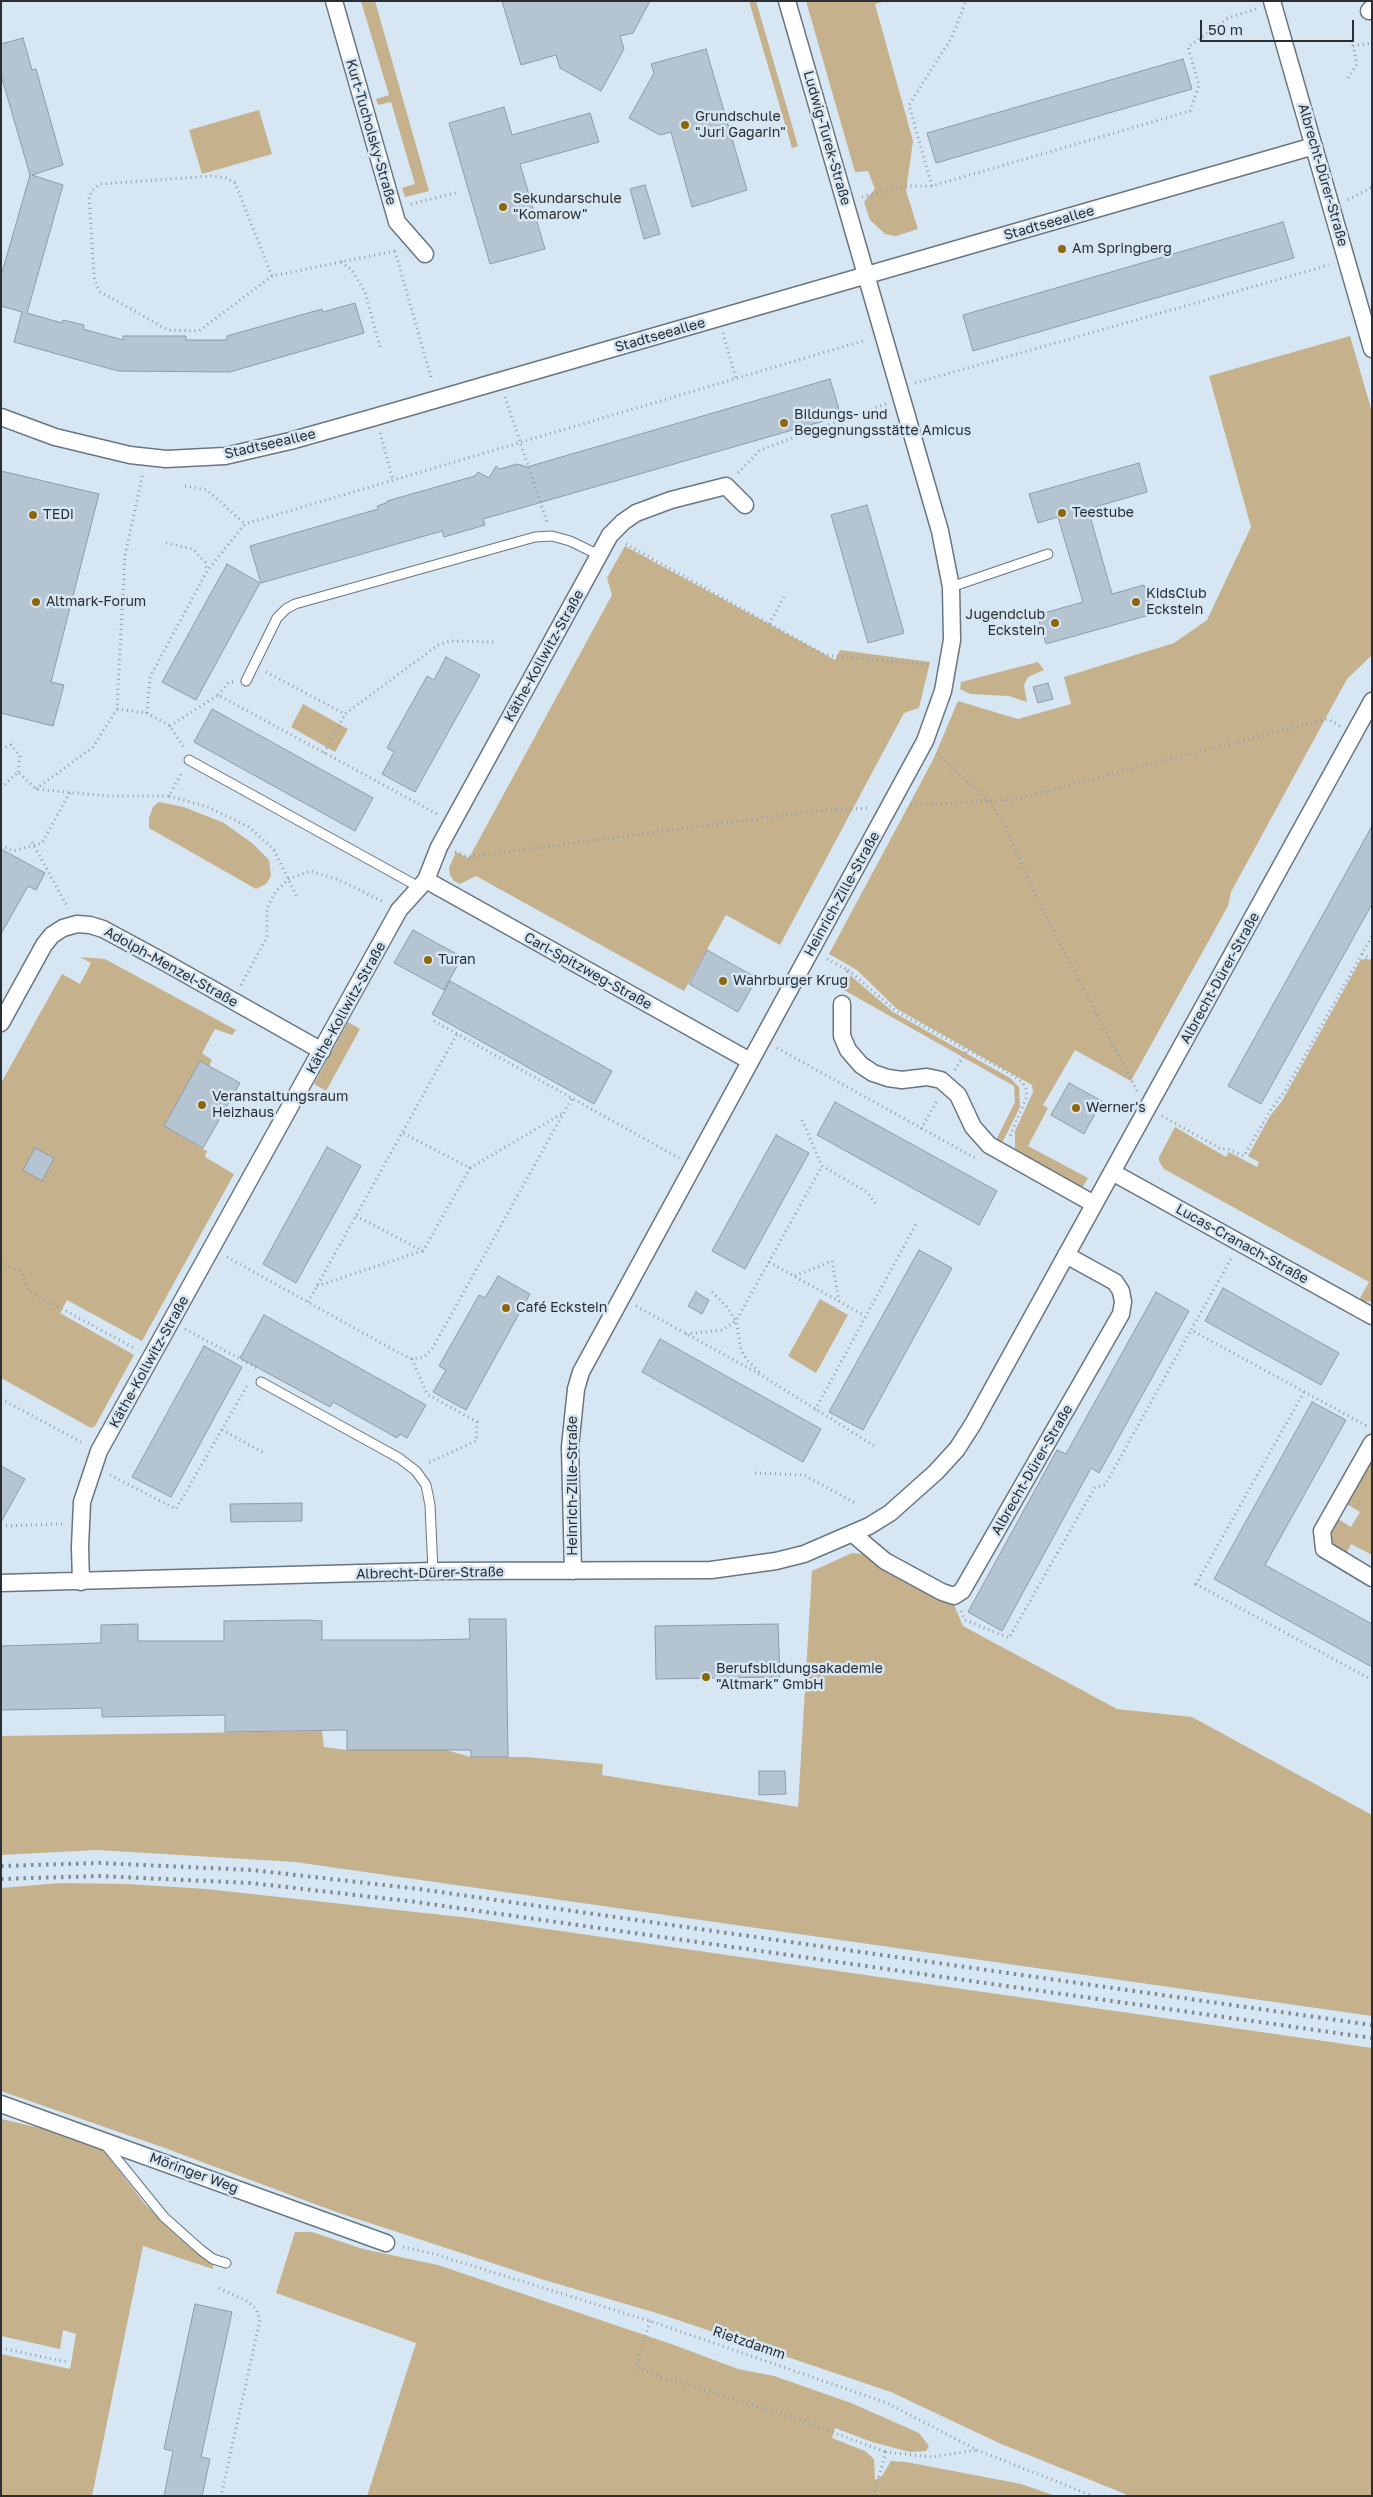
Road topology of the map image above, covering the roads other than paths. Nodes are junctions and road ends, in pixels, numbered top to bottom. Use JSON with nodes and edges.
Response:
{"nodes":[{"id":1,"x":334,"y":1,"type":"edge"},
{"id":2,"x":787,"y":1,"type":"edge"},
{"id":3,"x":1272,"y":2,"type":"edge"},
{"id":4,"x":1314,"y":146,"type":"junction"},
{"id":5,"x":425,"y":254,"type":"dead end"},
{"id":6,"x":866,"y":275,"type":"junction"},
{"id":7,"x":1372,"y":349,"type":"edge"},
{"id":8,"x":1,"y":417,"type":"edge"},
{"id":9,"x":745,"y":505,"type":"dead end"},
{"id":10,"x":1048,"y":554,"type":"dead end"},
{"id":11,"x":599,"y":555,"type":"junction"},
{"id":12,"x":950,"y":587,"type":"junction"},
{"id":13,"x":246,"y":681,"type":"dead end"},
{"id":14,"x":1372,"y":701,"type":"edge"},
{"id":15,"x":188,"y":760,"type":"road end"},
{"id":16,"x":422,"y":884,"type":"junction"},
{"id":17,"x":842,"y":1004,"type":"road end"},
{"id":18,"x":1,"y":1023,"type":"edge"},
{"id":19,"x":322,"y":1052,"type":"junction"},
{"id":20,"x":750,"y":1061,"type":"junction"},
{"id":21,"x":1112,"y":1172,"type":"junction"},
{"id":22,"x":1094,"y":1204,"type":"junction"},
{"id":23,"x":1066,"y":1255,"type":"junction"},
{"id":24,"x":1372,"y":1316,"type":"edge"},
{"id":25,"x":257,"y":1379,"type":"road end"},
{"id":26,"x":1372,"y":1443,"type":"edge"},
{"id":27,"x":853,"y":1534,"type":"junction"},
{"id":28,"x":433,"y":1571,"type":"junction"},
{"id":29,"x":573,"y":1571,"type":"junction"},
{"id":30,"x":1372,"y":1578,"type":"edge"},
{"id":31,"x":81,"y":1582,"type":"junction"},
{"id":32,"x":1,"y":1583,"type":"edge"},
{"id":33,"x":1,"y":2104,"type":"edge"},
{"id":34,"x":101,"y":2139,"type":"junction"},
{"id":35,"x":386,"y":2243,"type":"road end"},
{"id":36,"x":226,"y":2263,"type":"dead end"}],
"edges":[{"from":1,"to":5,"type":"street","name":"Kurt-Tucholsky-Straße"},
{"from":2,"to":6,"type":"street","name":"Ludwig-Turek-Straße"},
{"from":3,"to":4,"type":"street","name":"Albrecht-Dürer-Straße"},
{"from":4,"to":6,"type":"street","name":"Stadtseeallee"},
{"from":4,"to":7,"type":"street","name":"Albrecht-Dürer-Straße"},
{"from":6,"to":8,"type":"street","name":"Stadtseeallee"},
{"from":6,"to":12,"type":"street","name":"Heinrich-Zille-Straße"},
{"from":9,"to":11,"type":"street","name":"Käthe-Kollwitz-Straße"},
{"from":10,"to":12,"type":"lane"},
{"from":11,"to":13,"type":"lane"},
{"from":11,"to":16,"type":"street","name":"Käthe-Kollwitz-Straße"},
{"from":12,"to":20,"type":"street","name":"Heinrich-Zille-Straße"},
{"from":14,"to":21,"type":"street","name":"Albrecht-Dürer-Straße"},
{"from":15,"to":16,"type":"lane"},
{"from":16,"to":19,"type":"street","name":"Käthe-Kollwitz-Straße"},
{"from":16,"to":20,"type":"street","name":"Carl-Spitzweg-Straße"},
{"from":17,"to":22,"type":"street"},
{"from":18,"to":19,"type":"street","name":"Adolph-Menzel-Straße"},
{"from":19,"to":31,"type":"street","name":"Käthe-Kollwitz-Straße"},
{"from":20,"to":29,"type":"street","name":"Heinrich-Zille-Straße"},
{"from":21,"to":22,"type":"street","name":"Albrecht-Dürer-Straße"},
{"from":21,"to":24,"type":"street","name":"Lucas-Cranach-Straße"},
{"from":22,"to":23,"type":"street","name":"Albrecht-Dürer-Straße"},
{"from":23,"to":27,"type":"street","name":"Albrecht-Dürer-Straße"},
{"from":23,"to":27,"type":"street","name":"Albrecht-Dürer-Straße"},
{"from":25,"to":28,"type":"lane"},
{"from":26,"to":30,"type":"street"},
{"from":27,"to":29,"type":"street","name":"Albrecht-Dürer-Straße"},
{"from":28,"to":29,"type":"street","name":"Albrecht-Dürer-Straße"},
{"from":28,"to":31,"type":"street","name":"Albrecht-Dürer-Straße"},
{"from":31,"to":32,"type":"street","name":"Albrecht-Dürer-Straße"},
{"from":33,"to":34,"type":"street","name":"Möringer Weg"},
{"from":34,"to":35,"type":"street","name":"Möringer Weg"},
{"from":34,"to":36,"type":"lane"}]}
